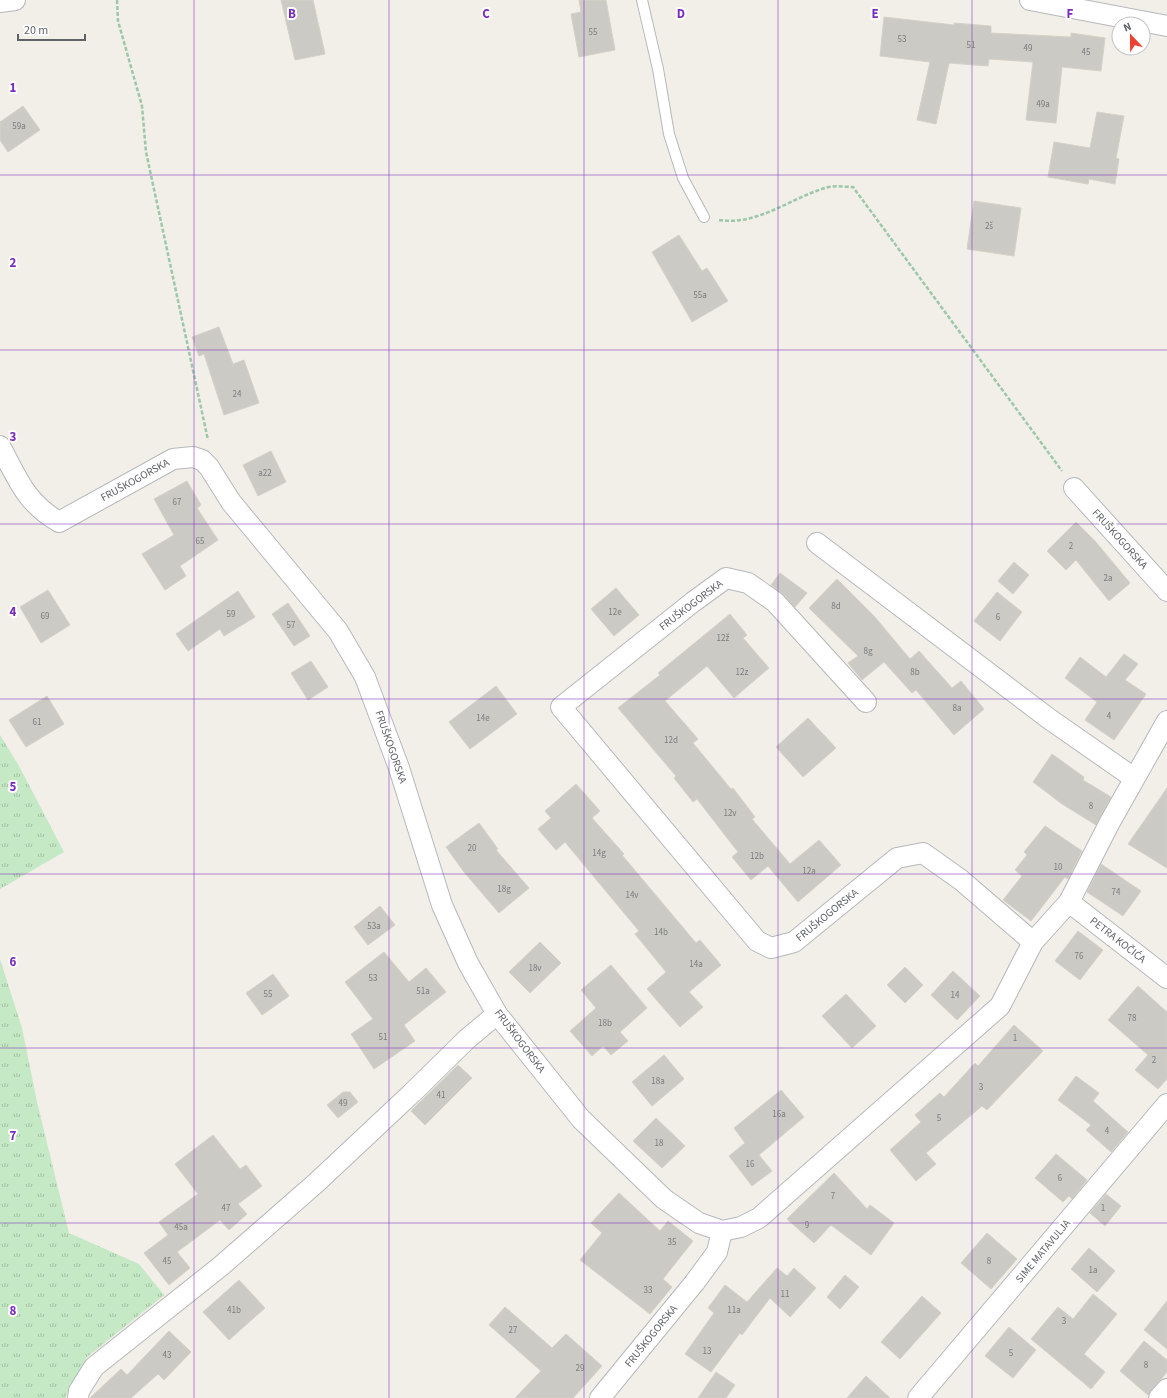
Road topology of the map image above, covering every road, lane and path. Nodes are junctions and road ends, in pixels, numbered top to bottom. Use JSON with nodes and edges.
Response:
{"nodes":[{"id":1,"x":15,"y":0,"type":"edge"},
{"id":2,"x":117,"y":0,"type":"edge"},
{"id":3,"x":642,"y":0,"type":"edge"},
{"id":4,"x":1030,"y":0,"type":"edge"},
{"id":5,"x":0,"y":2,"type":"edge"},
{"id":6,"x":1167,"y":26,"type":"edge"},
{"id":7,"x":704,"y":217,"type":"joint"},
{"id":8,"x":0,"y":446,"type":"edge"},
{"id":9,"x":202,"y":460,"type":"junction"},
{"id":10,"x":1074,"y":488,"type":"joint"},
{"id":11,"x":817,"y":543,"type":"dead end"},
{"id":12,"x":1167,"y":591,"type":"edge"},
{"id":13,"x":866,"y":702,"type":"dead end"},
{"id":14,"x":1167,"y":721,"type":"edge"},
{"id":15,"x":1134,"y":778,"type":"junction"},
{"id":16,"x":1069,"y":902,"type":"junction"},
{"id":17,"x":1033,"y":942,"type":"junction"},
{"id":18,"x":1167,"y":978,"type":"edge"},
{"id":19,"x":497,"y":1014,"type":"junction"},
{"id":20,"x":1167,"y":1104,"type":"edge"},
{"id":21,"x":722,"y":1231,"type":"junction"},
{"id":22,"x":1167,"y":1389,"type":"edge"},
{"id":23,"x":78,"y":1398,"type":"edge"},
{"id":24,"x":600,"y":1398,"type":"edge"},
{"id":25,"x":918,"y":1398,"type":"edge"},
{"id":26,"x":1160,"y":1398,"type":"edge"}],
"edges":[{"from":1,"to":5,"type":"street"},
{"from":2,"to":9,"type":"path"},
{"from":3,"to":7,"type":"lane"},
{"from":4,"to":6,"type":"street"},
{"from":7,"to":10,"type":"path"},
{"from":8,"to":9,"type":"street","name":"FRUŠKOGORSKA"},
{"from":9,"to":19,"type":"street","name":"FRUŠKOGORSKA"},
{"from":10,"to":12,"type":"street","name":"FRUŠKOGORSKA"},
{"from":11,"to":15,"type":"street"},
{"from":13,"to":17,"type":"street","name":"FRUŠKOGORSKA"},
{"from":14,"to":15,"type":"street"},
{"from":15,"to":16,"type":"street"},
{"from":16,"to":17,"type":"street"},
{"from":16,"to":18,"type":"street","name":"PETRA KOČIĆA"},
{"from":17,"to":21,"type":"street"},
{"from":19,"to":21,"type":"street","name":"FRUŠKOGORSKA"},
{"from":19,"to":23,"type":"street"},
{"from":20,"to":25,"type":"street","name":"SIME MATAVULJA"},
{"from":21,"to":24,"type":"street","name":"FRUŠKOGORSKA"},
{"from":22,"to":26,"type":"street"}]}
